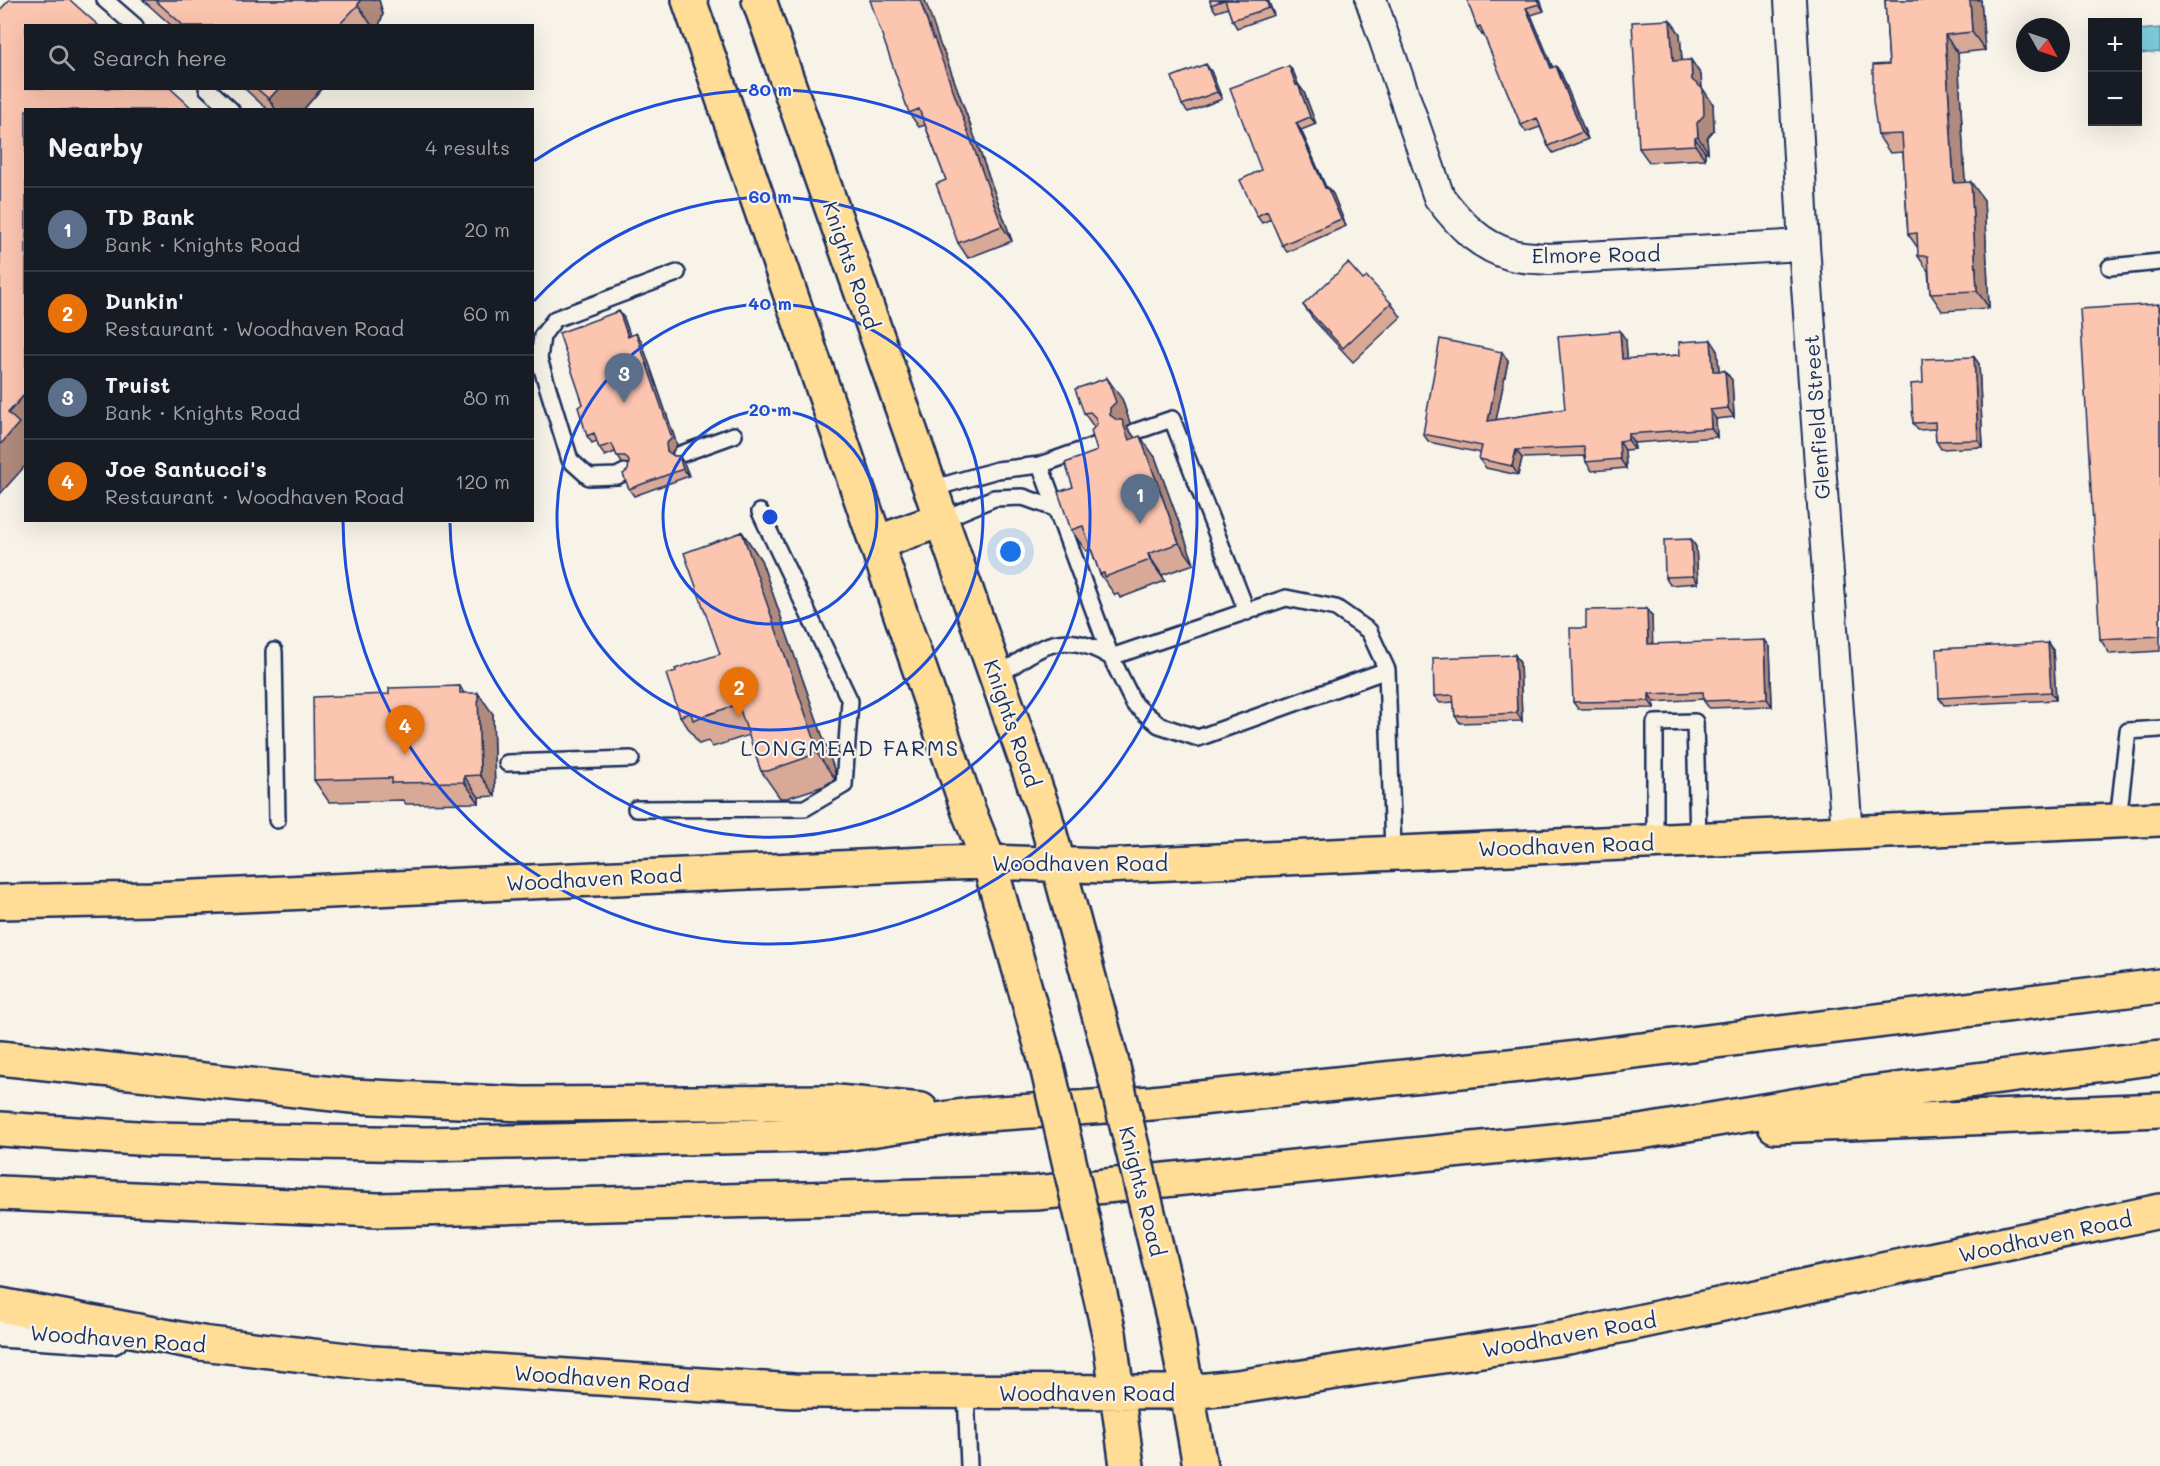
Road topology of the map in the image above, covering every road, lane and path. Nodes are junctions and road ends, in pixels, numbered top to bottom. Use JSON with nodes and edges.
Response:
{"nodes":[{"id":1,"x":105,"y":0,"type":"edge"},
{"id":2,"x":689,"y":0,"type":"edge"},
{"id":3,"x":759,"y":0,"type":"edge"},
{"id":4,"x":1371,"y":0,"type":"edge"},
{"id":5,"x":1790,"y":0,"type":"edge"},
{"id":6,"x":133,"y":24,"type":"edge"},
{"id":7,"x":209,"y":90,"type":"edge"},
{"id":8,"x":229,"y":108,"type":"edge"},
{"id":9,"x":1804,"y":245,"type":"junction"},
{"id":10,"x":2160,"y":262,"type":"edge"},
{"id":11,"x":2110,"y":267,"type":"dead end"},
{"id":12,"x":677,"y":273,"type":"dead end"},
{"id":13,"x":539,"y":383,"type":"edge"},
{"id":14,"x":1134,"y":432,"type":"dead end"},
{"id":15,"x":734,"y":435,"type":"dead end"},
{"id":16,"x":1102,"y":443,"type":"edge"},
{"id":17,"x":681,"y":454,"type":"edge"},
{"id":18,"x":1040,"y":465,"type":"junction"},
{"id":19,"x":625,"y":472,"type":"edge"},
{"id":20,"x":931,"y":489,"type":"junction"},
{"id":21,"x":1057,"y":509,"type":"junction"},
{"id":22,"x":760,"y":512,"type":"dead end"},
{"id":23,"x":941,"y":520,"type":"junction"},
{"id":24,"x":876,"y":543,"type":"junction"},
{"id":25,"x":1247,"y":612,"type":"junction"},
{"id":26,"x":274,"y":651,"type":"dead end"},
{"id":27,"x":1111,"y":657,"type":"junction"},
{"id":28,"x":1387,"y":670,"type":"junction"},
{"id":29,"x":997,"y":676,"type":"junction"},
{"id":30,"x":2160,"y":729,"type":"edge"},
{"id":31,"x":631,"y":759,"type":"dead end"},
{"id":32,"x":507,"y":763,"type":"dead end"},
{"id":33,"x":636,"y":809,"type":"dead end"},
{"id":34,"x":2160,"y":819,"type":"edge"},
{"id":35,"x":277,"y":820,"type":"dead end"},
{"id":36,"x":2118,"y":821,"type":"junction"},
{"id":37,"x":1846,"y":834,"type":"junction"},
{"id":38,"x":1698,"y":839,"type":"junction"},
{"id":39,"x":1654,"y":841,"type":"junction"},
{"id":40,"x":1393,"y":852,"type":"junction"},
{"id":41,"x":989,"y":862,"type":"junction"},
{"id":42,"x":1060,"y":864,"type":"junction"},
{"id":43,"x":0,"y":902,"type":"edge"},
{"id":44,"x":2160,"y":986,"type":"edge"},
{"id":45,"x":2160,"y":1057,"type":"edge"},
{"id":46,"x":0,"y":1058,"type":"edge"},
{"id":47,"x":2160,"y":1110,"type":"edge"},
{"id":48,"x":970,"y":1115,"type":"junction"},
{"id":49,"x":0,"y":1129,"type":"edge"},
{"id":50,"x":1641,"y":1132,"type":"junction"},
{"id":51,"x":0,"y":1193,"type":"edge"},
{"id":52,"x":2160,"y":1211,"type":"edge"},
{"id":53,"x":0,"y":1305,"type":"edge"},
{"id":54,"x":0,"y":1330,"type":"edge"},
{"id":55,"x":201,"y":1343,"type":"junction"},
{"id":56,"x":966,"y":1392,"type":"junction"},
{"id":57,"x":1117,"y":1392,"type":"junction"},
{"id":58,"x":1188,"y":1392,"type":"junction"},
{"id":59,"x":969,"y":1466,"type":"edge"},
{"id":60,"x":1127,"y":1466,"type":"edge"},
{"id":61,"x":1200,"y":1466,"type":"edge"}],
"edges":[{"from":1,"to":6,"type":"lane"},
{"from":2,"to":24,"type":"main road"},
{"from":3,"to":20,"type":"main road","name":"Knights Road"},
{"from":4,"to":9,"type":"street","name":"Elmore Road"},
{"from":5,"to":9,"type":"street","name":"Glenfield Street"},
{"from":7,"to":8,"type":"lane"},
{"from":9,"to":37,"type":"street","name":"Glenfield Street"},
{"from":10,"to":11,"type":"lane"},
{"from":12,"to":13,"type":"lane"},
{"from":13,"to":19,"type":"lane"},
{"from":14,"to":25,"type":"lane"},
{"from":15,"to":17,"type":"lane"},
{"from":16,"to":18,"type":"lane"},
{"from":18,"to":20,"type":"lane"},
{"from":18,"to":21,"type":"lane"},
{"from":20,"to":23,"type":"main road","name":"Knights Road"},
{"from":21,"to":23,"type":"lane"},
{"from":21,"to":27,"type":"lane"},
{"from":22,"to":33,"type":"lane"},
{"from":23,"to":24,"type":"main road"},
{"from":23,"to":29,"type":"main road","name":"Knights Road"},
{"from":24,"to":41,"type":"main road"},
{"from":25,"to":27,"type":"lane"},
{"from":25,"to":28,"type":"lane"},
{"from":26,"to":35,"type":"lane"},
{"from":27,"to":28,"type":"lane"},
{"from":27,"to":29,"type":"lane"},
{"from":28,"to":40,"type":"lane"},
{"from":29,"to":42,"type":"main road","name":"Knights Road"},
{"from":30,"to":36,"type":"lane"},
{"from":31,"to":32,"type":"lane"},
{"from":34,"to":36,"type":"main road","name":"Woodhaven Road"},
{"from":36,"to":37,"type":"main road","name":"Woodhaven Road"},
{"from":37,"to":38,"type":"main road","name":"Woodhaven Road"},
{"from":38,"to":39,"type":"main road","name":"Woodhaven Road"},
{"from":38,"to":39,"type":"lane"},
{"from":39,"to":40,"type":"main road","name":"Woodhaven Road"},
{"from":40,"to":42,"type":"main road","name":"Woodhaven Road"},
{"from":41,"to":42,"type":"main road","name":"Woodhaven Road"},
{"from":41,"to":43,"type":"main road","name":"Woodhaven Road"},
{"from":41,"to":57,"type":"main road","bridge":true},
{"from":42,"to":58,"type":"main road","name":"Knights Road","bridge":true},
{"from":44,"to":48,"type":"main road"},
{"from":45,"to":50,"type":"main road"},
{"from":46,"to":48,"type":"main road"},
{"from":47,"to":50,"type":"main road"},
{"from":48,"to":49,"type":"main road"},
{"from":50,"to":51,"type":"main road"},
{"from":52,"to":58,"type":"main road","name":"Woodhaven Road"},
{"from":53,"to":55,"type":"main road"},
{"from":54,"to":55,"type":"street","name":"Woodhaven Road"},
{"from":55,"to":56,"type":"main road","name":"Woodhaven Road"},
{"from":56,"to":57,"type":"main road","name":"Woodhaven Road"},
{"from":56,"to":59,"type":"lane"},
{"from":57,"to":58,"type":"main road","name":"Woodhaven Road"},
{"from":57,"to":60,"type":"main road"},
{"from":58,"to":61,"type":"main road","name":"Knights Road"}]}
